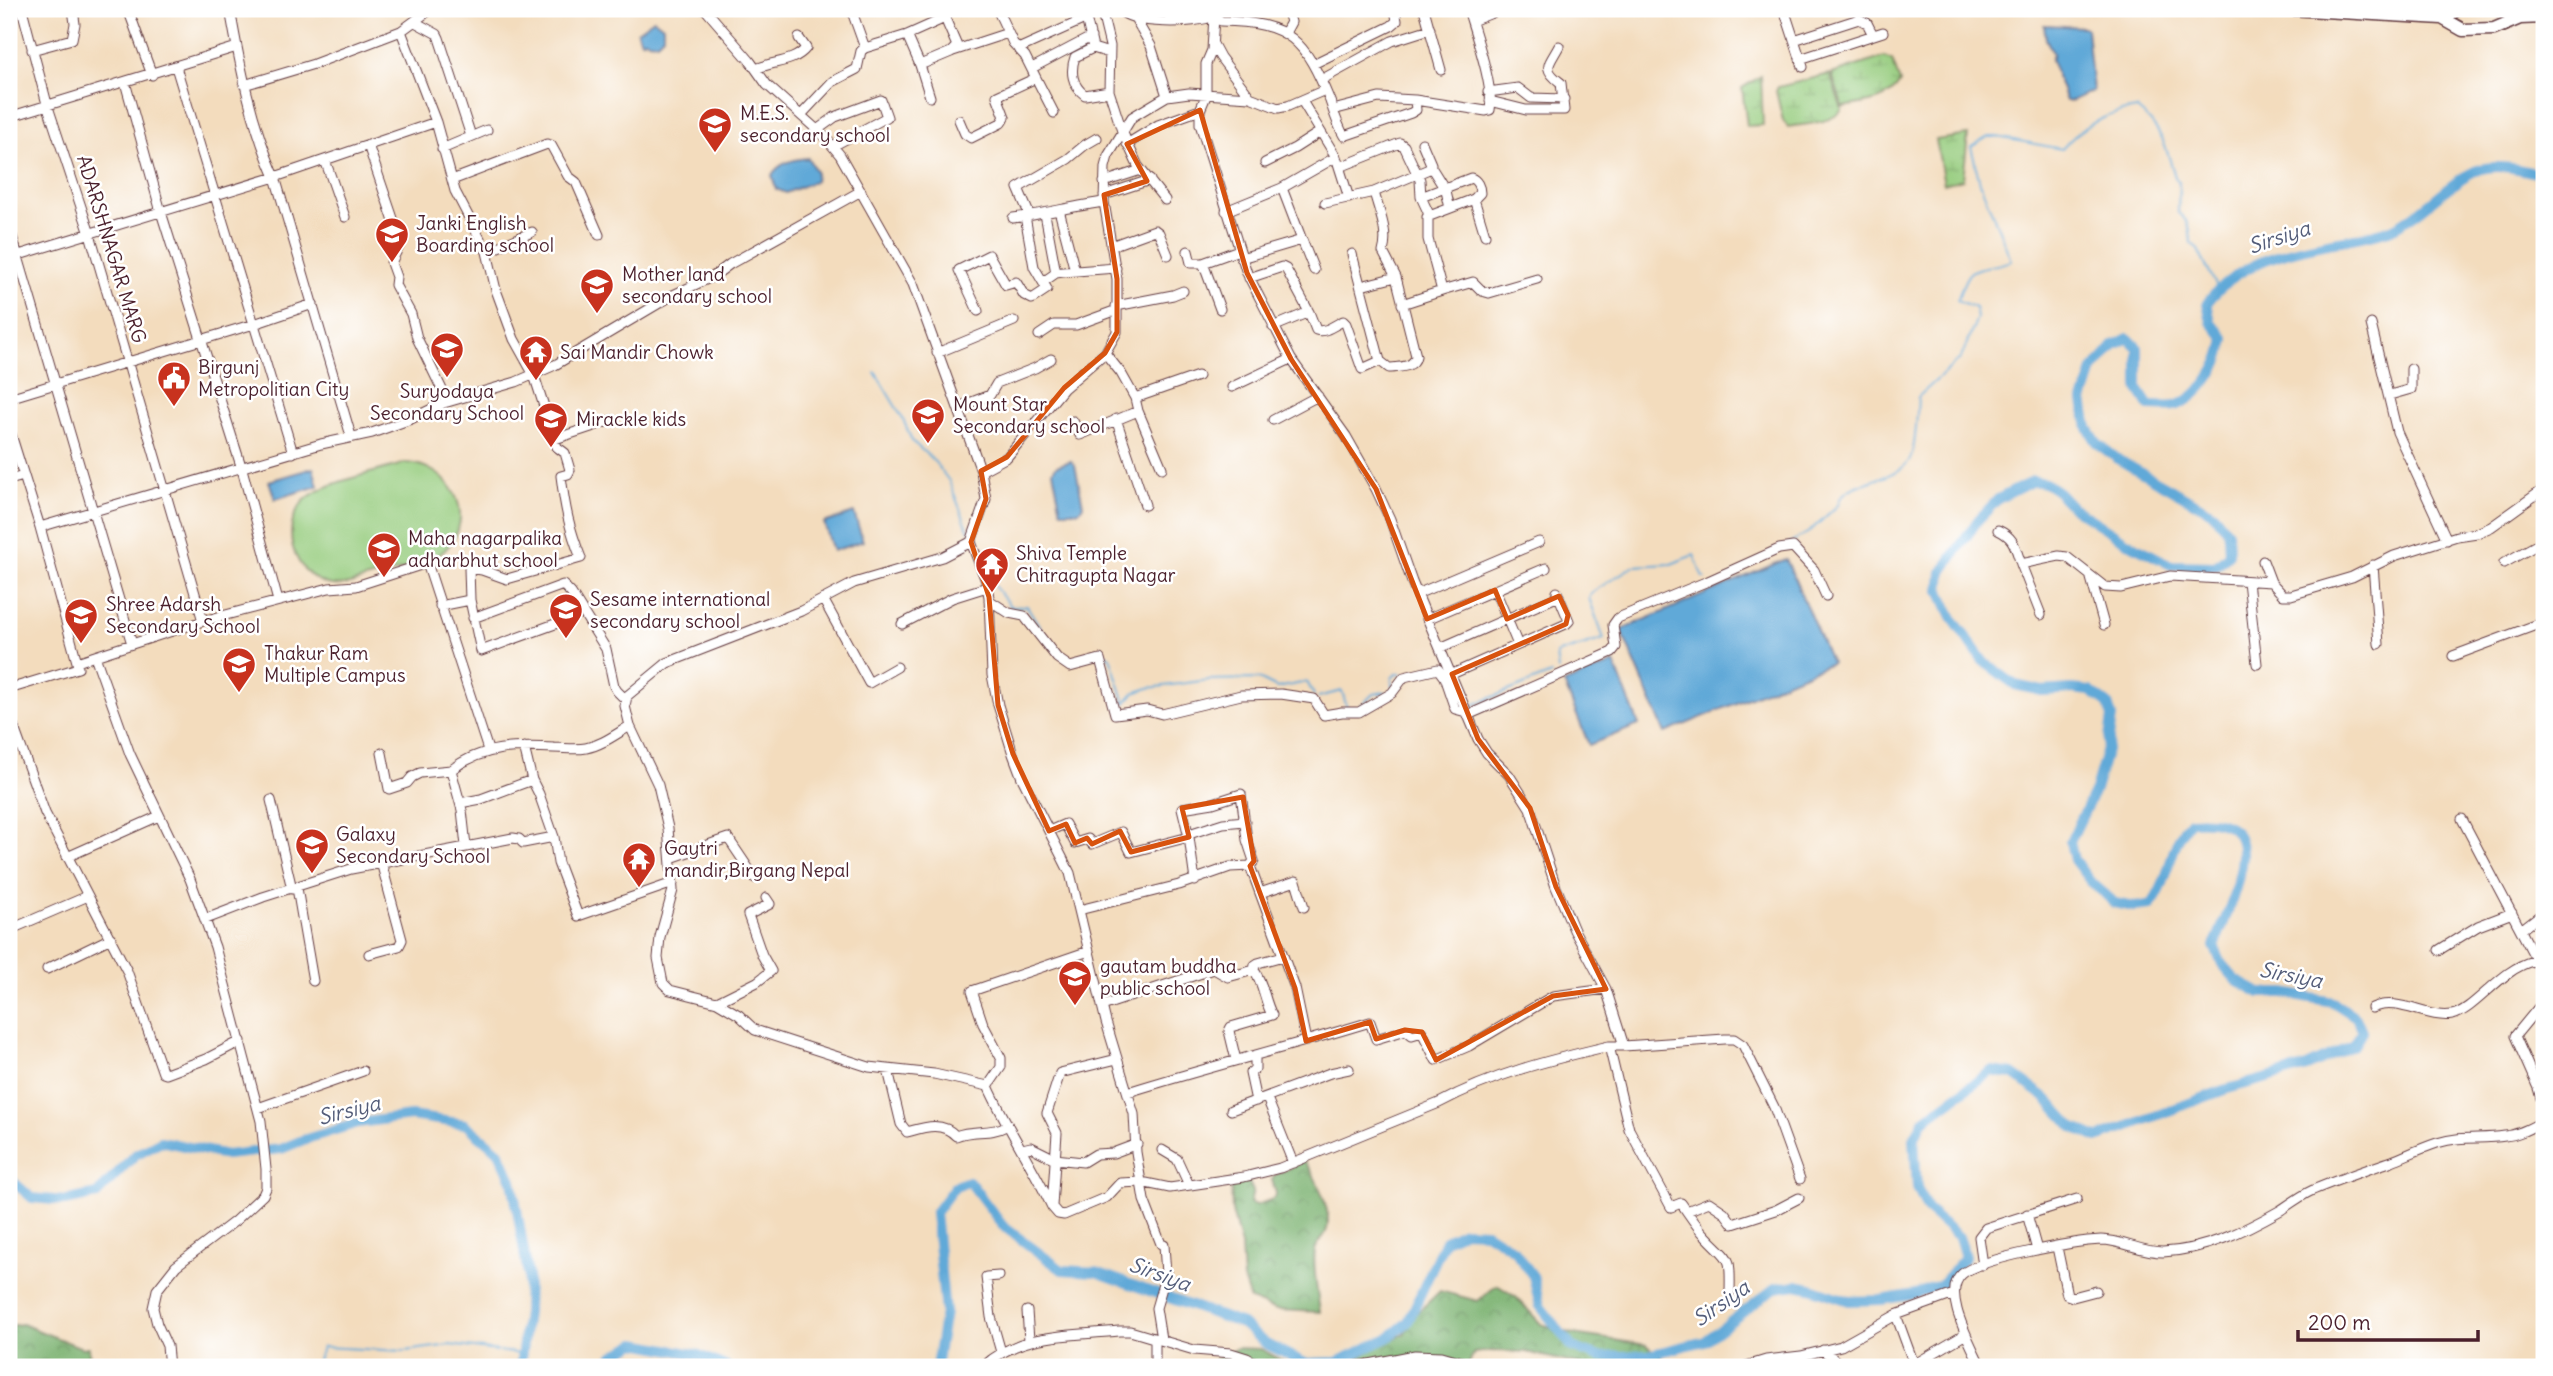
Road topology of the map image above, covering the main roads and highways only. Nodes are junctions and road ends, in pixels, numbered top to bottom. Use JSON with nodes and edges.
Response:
{"nodes":[{"id":1,"x":2290,"y":9,"type":"edge"},
{"id":2,"x":2458,"y":9,"type":"edge"},
{"id":3,"x":2498,"y":9,"type":"edge"},
{"id":4,"x":2437,"y":15,"type":"edge"},
{"id":5,"x":2523,"y":15,"type":"edge"},
{"id":6,"x":2544,"y":17,"type":"edge"}],
"edges":[{"from":1,"to":4,"type":"main road"},
{"from":2,"to":4,"type":"main road"},
{"from":3,"to":5,"type":"main road"},
{"from":4,"to":5,"type":"main road"},
{"from":5,"to":6,"type":"main road"}]}
